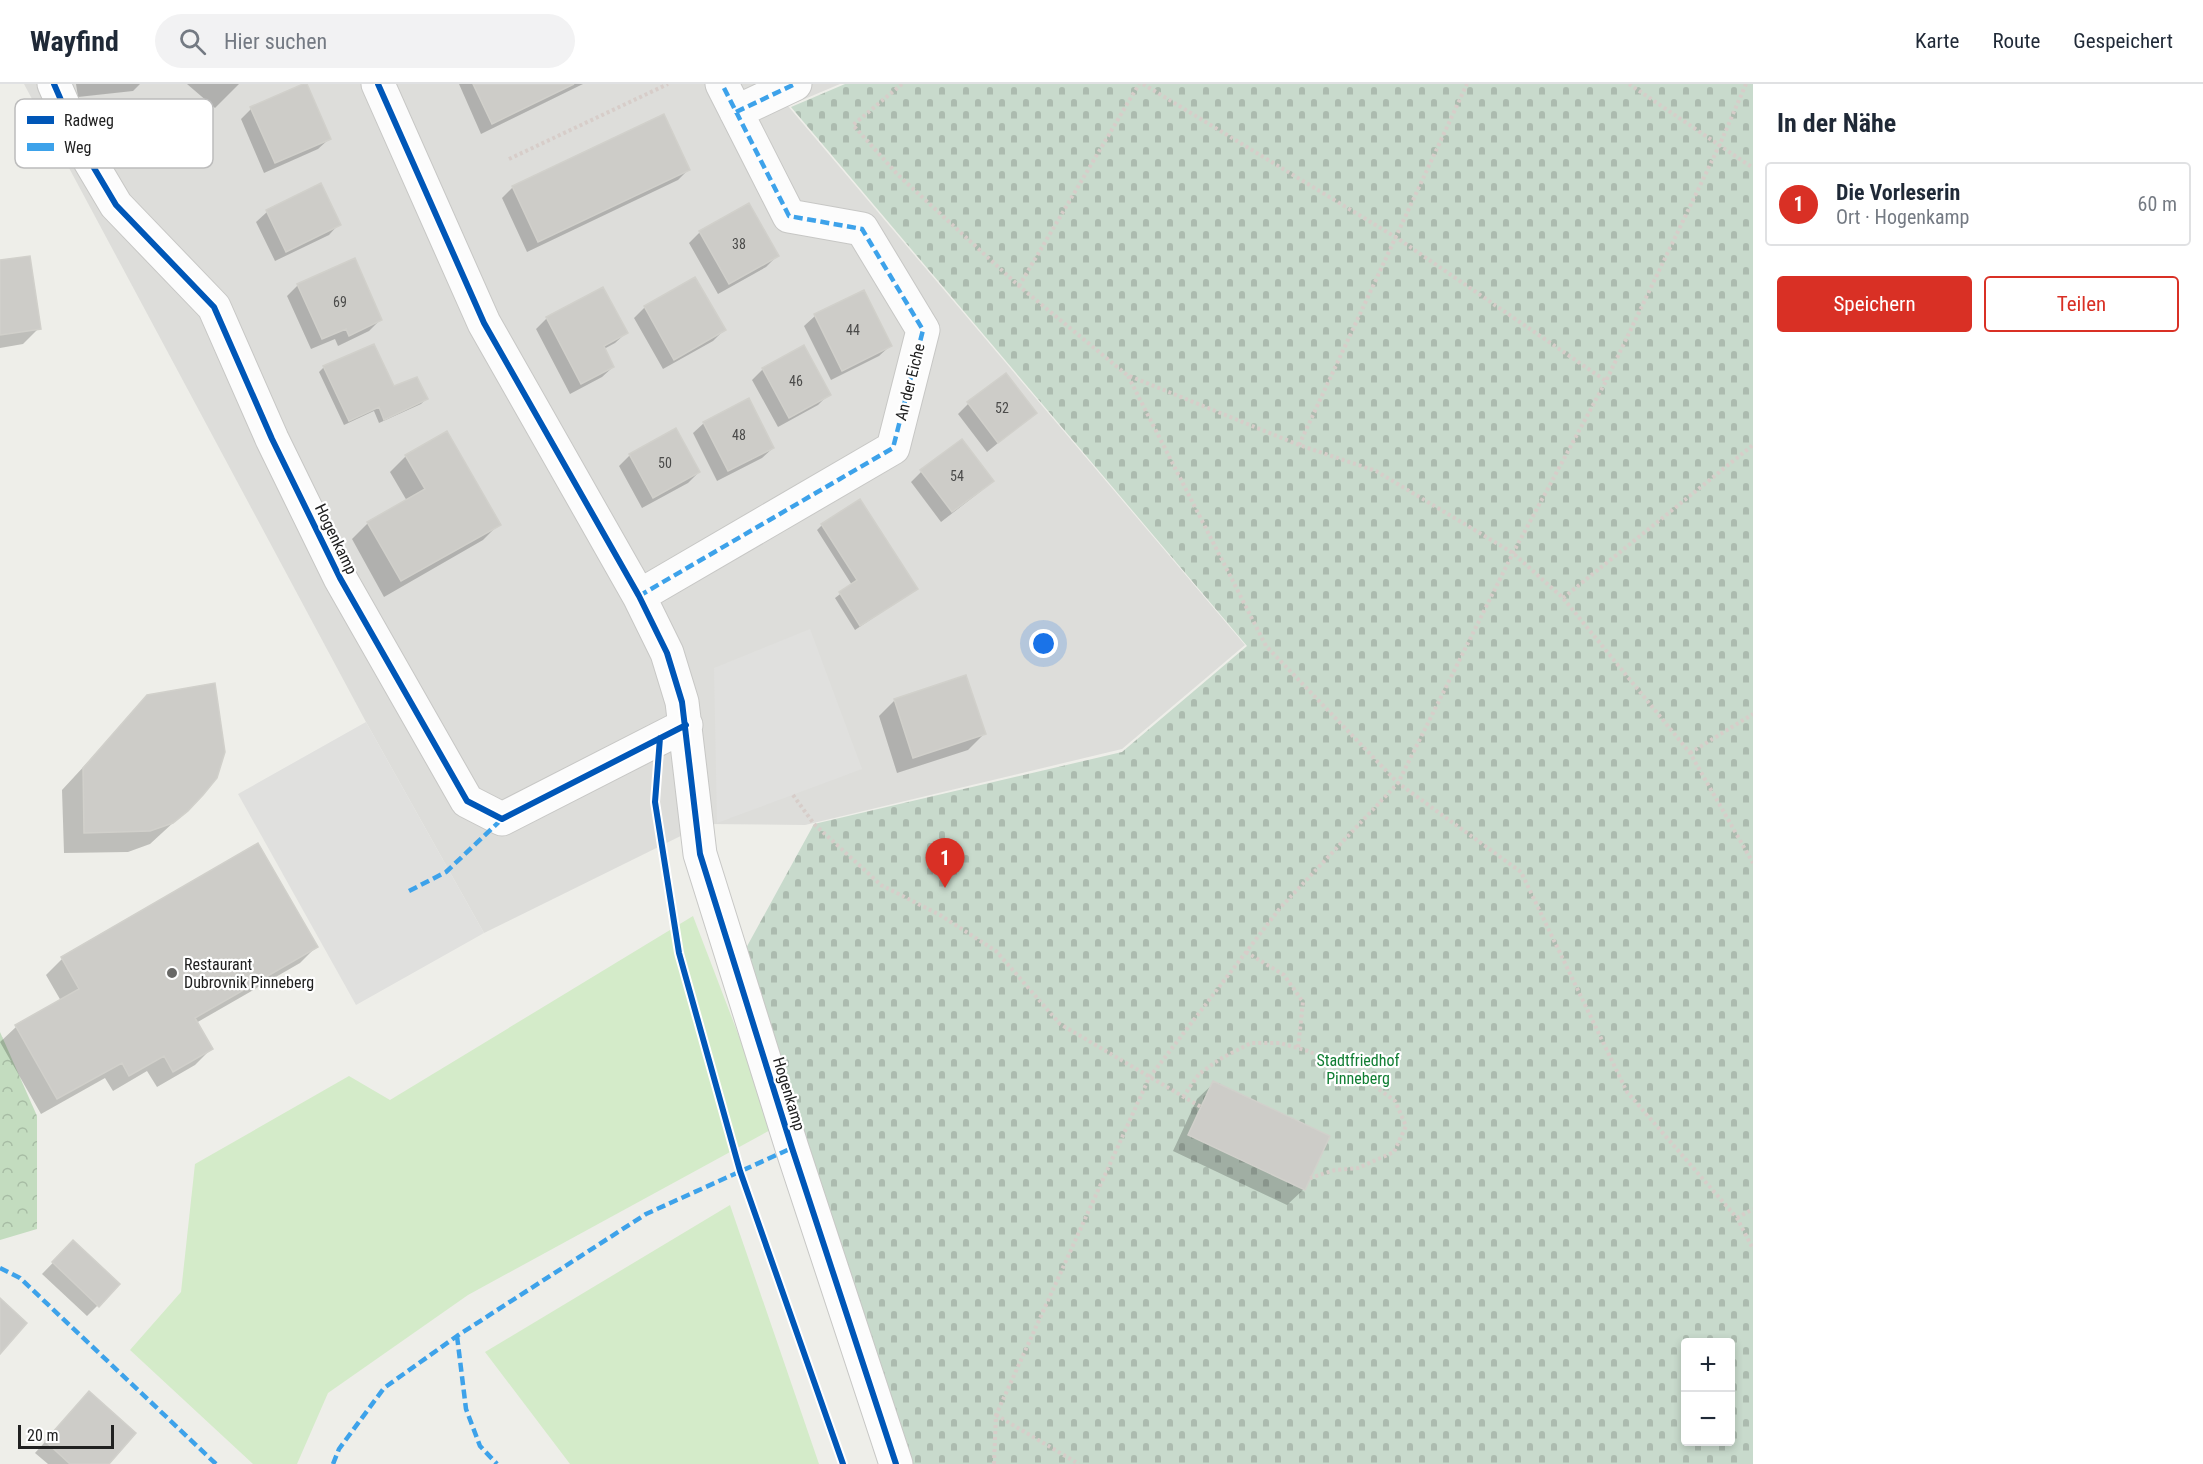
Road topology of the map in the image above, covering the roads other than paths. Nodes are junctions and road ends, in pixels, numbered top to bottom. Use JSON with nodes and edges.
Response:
{"nodes":[{"id":1,"x":54,"y":84,"type":"edge"},
{"id":2,"x":378,"y":84,"type":"edge"},
{"id":3,"x":795,"y":84,"type":"edge"},
{"id":4,"x":729,"y":98,"type":"edge"},
{"id":5,"x":61,"y":99,"type":"edge"},
{"id":6,"x":94,"y":168,"type":"edge"},
{"id":7,"x":639,"y":596,"type":"junction"},
{"id":8,"x":686,"y":725,"type":"junction"},
{"id":9,"x":896,"y":1464,"type":"edge"}],
"edges":[{"from":1,"to":5,"type":"street","name":"Hogenkamp"},
{"from":2,"to":7,"type":"street","name":"Hogenkamp"},
{"from":3,"to":4,"type":"street","name":"An der Eiche"},
{"from":4,"to":7,"type":"street","name":"An der Eiche"},
{"from":6,"to":8,"type":"street","name":"Hogenkamp"},
{"from":7,"to":8,"type":"street","name":"Hogenkamp"},
{"from":8,"to":9,"type":"street","name":"Hogenkamp"}]}
